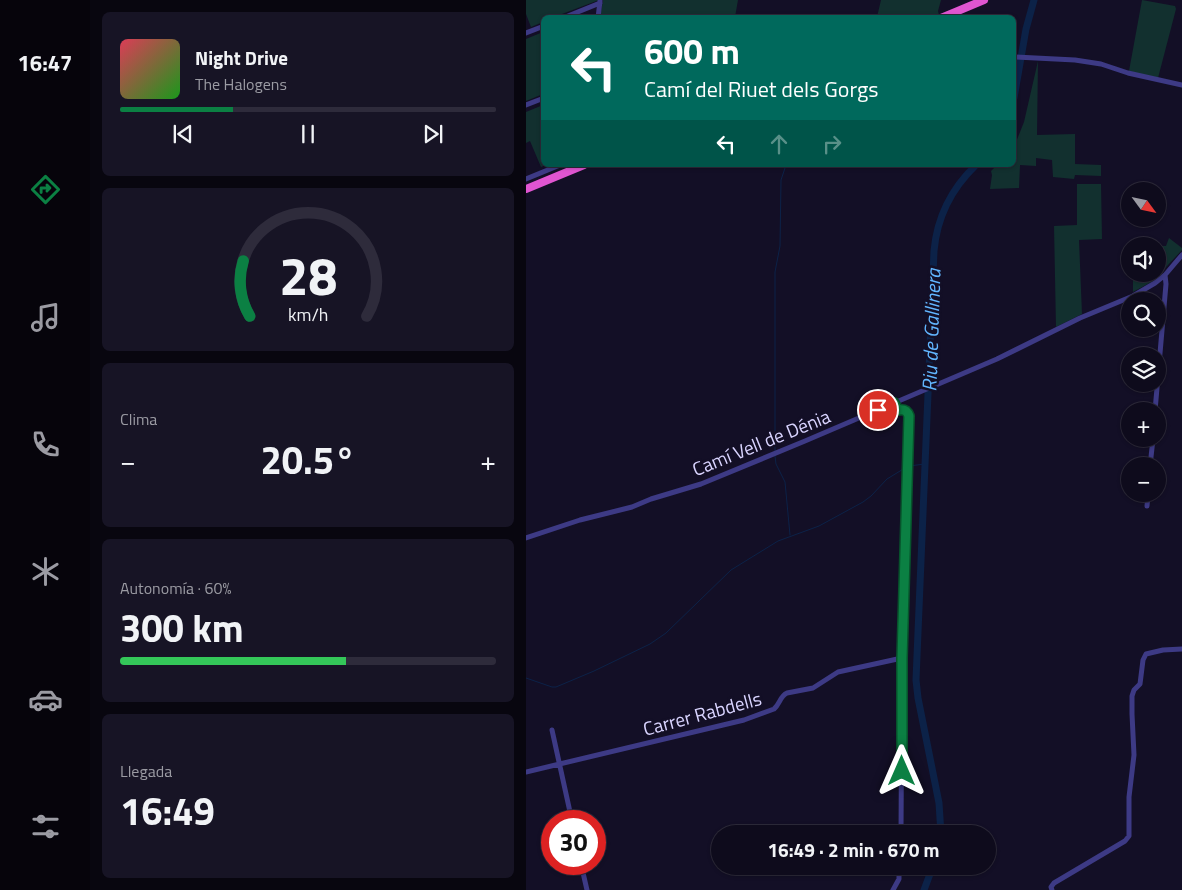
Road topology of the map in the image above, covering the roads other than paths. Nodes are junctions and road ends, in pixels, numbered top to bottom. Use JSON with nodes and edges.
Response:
{"nodes":[{"id":1,"x":984,"y":0,"type":"edge"},
{"id":2,"x":600,"y":1,"type":"edge"},
{"id":3,"x":570,"y":15,"type":"edge"},
{"id":4,"x":598,"y":15,"type":"edge"},
{"id":5,"x":949,"y":15,"type":"edge"},
{"id":6,"x":541,"y":27,"type":"edge"},
{"id":7,"x":526,"y":33,"type":"edge"},
{"id":8,"x":1016,"y":57,"type":"edge"},
{"id":9,"x":1182,"y":84,"type":"edge"},
{"id":10,"x":541,"y":99,"type":"edge"},
{"id":11,"x":526,"y":105,"type":"edge"},
{"id":12,"x":555,"y":167,"type":"edge"},
{"id":13,"x":579,"y":167,"type":"edge"},
{"id":14,"x":526,"y":179,"type":"edge"},
{"id":15,"x":526,"y":189,"type":"edge"},
{"id":16,"x":1182,"y":255,"type":"edge"},
{"id":17,"x":1166,"y":273,"type":"edge"},
{"id":18,"x":1156,"y":282,"type":"edge"},
{"id":19,"x":1166,"y":282,"type":"edge"},
{"id":20,"x":1156,"y":402,"type":"edge"},
{"id":21,"x":894,"y":403,"type":"junction"},
{"id":22,"x":878,"y":410,"type":"junction"},
{"id":23,"x":898,"y":410,"type":"junction"},
{"id":24,"x":1147,"y":502,"type":"edge"},
{"id":25,"x":1147,"y":506,"type":"dead end"},
{"id":26,"x":526,"y":538,"type":"edge"},
{"id":27,"x":1182,"y":649,"type":"edge"},
{"id":28,"x":902,"y":658,"type":"junction"},
{"id":29,"x":552,"y":730,"type":"dead end"},
{"id":30,"x":559,"y":764,"type":"junction"},
{"id":31,"x":526,"y":772,"type":"edge"},
{"id":32,"x":569,"y":810,"type":"edge"},
{"id":33,"x":901,"y":825,"type":"edge"},
{"id":34,"x":584,"y":875,"type":"edge"},
{"id":35,"x":899,"y":875,"type":"edge"},
{"id":36,"x":587,"y":890,"type":"edge"},
{"id":37,"x":893,"y":890,"type":"edge"},
{"id":38,"x":1052,"y":890,"type":"edge"}],
"edges":[{"from":1,"to":5,"type":"highway"},
{"from":2,"to":3,"type":"street"},
{"from":2,"to":4,"type":"street"},
{"from":6,"to":7,"type":"street"},
{"from":8,"to":9,"type":"street"},
{"from":10,"to":11,"type":"street"},
{"from":12,"to":14,"type":"street"},
{"from":13,"to":15,"type":"highway"},
{"from":16,"to":17,"type":"street","name":"Camí Vell de Dénia"},
{"from":18,"to":21,"type":"street","name":"Camí Vell de Dénia"},
{"from":19,"to":20,"type":"street"},
{"from":21,"to":22,"type":"street","name":"Camí Vell de Dénia"},
{"from":21,"to":23,"type":"street"},
{"from":22,"to":23,"type":"street"},
{"from":22,"to":26,"type":"street","name":"Camí Vell de Dénia"},
{"from":23,"to":28,"type":"street"},
{"from":24,"to":25,"type":"street"},
{"from":27,"to":38,"type":"street"},
{"from":28,"to":30,"type":"street","name":"Carrer Rabdells"},
{"from":28,"to":33,"type":"street"},
{"from":29,"to":30,"type":"street"},
{"from":30,"to":31,"type":"street","name":"Carrer Rabdells"},
{"from":30,"to":32,"type":"street"},
{"from":34,"to":36,"type":"street"},
{"from":35,"to":37,"type":"street"}]}
